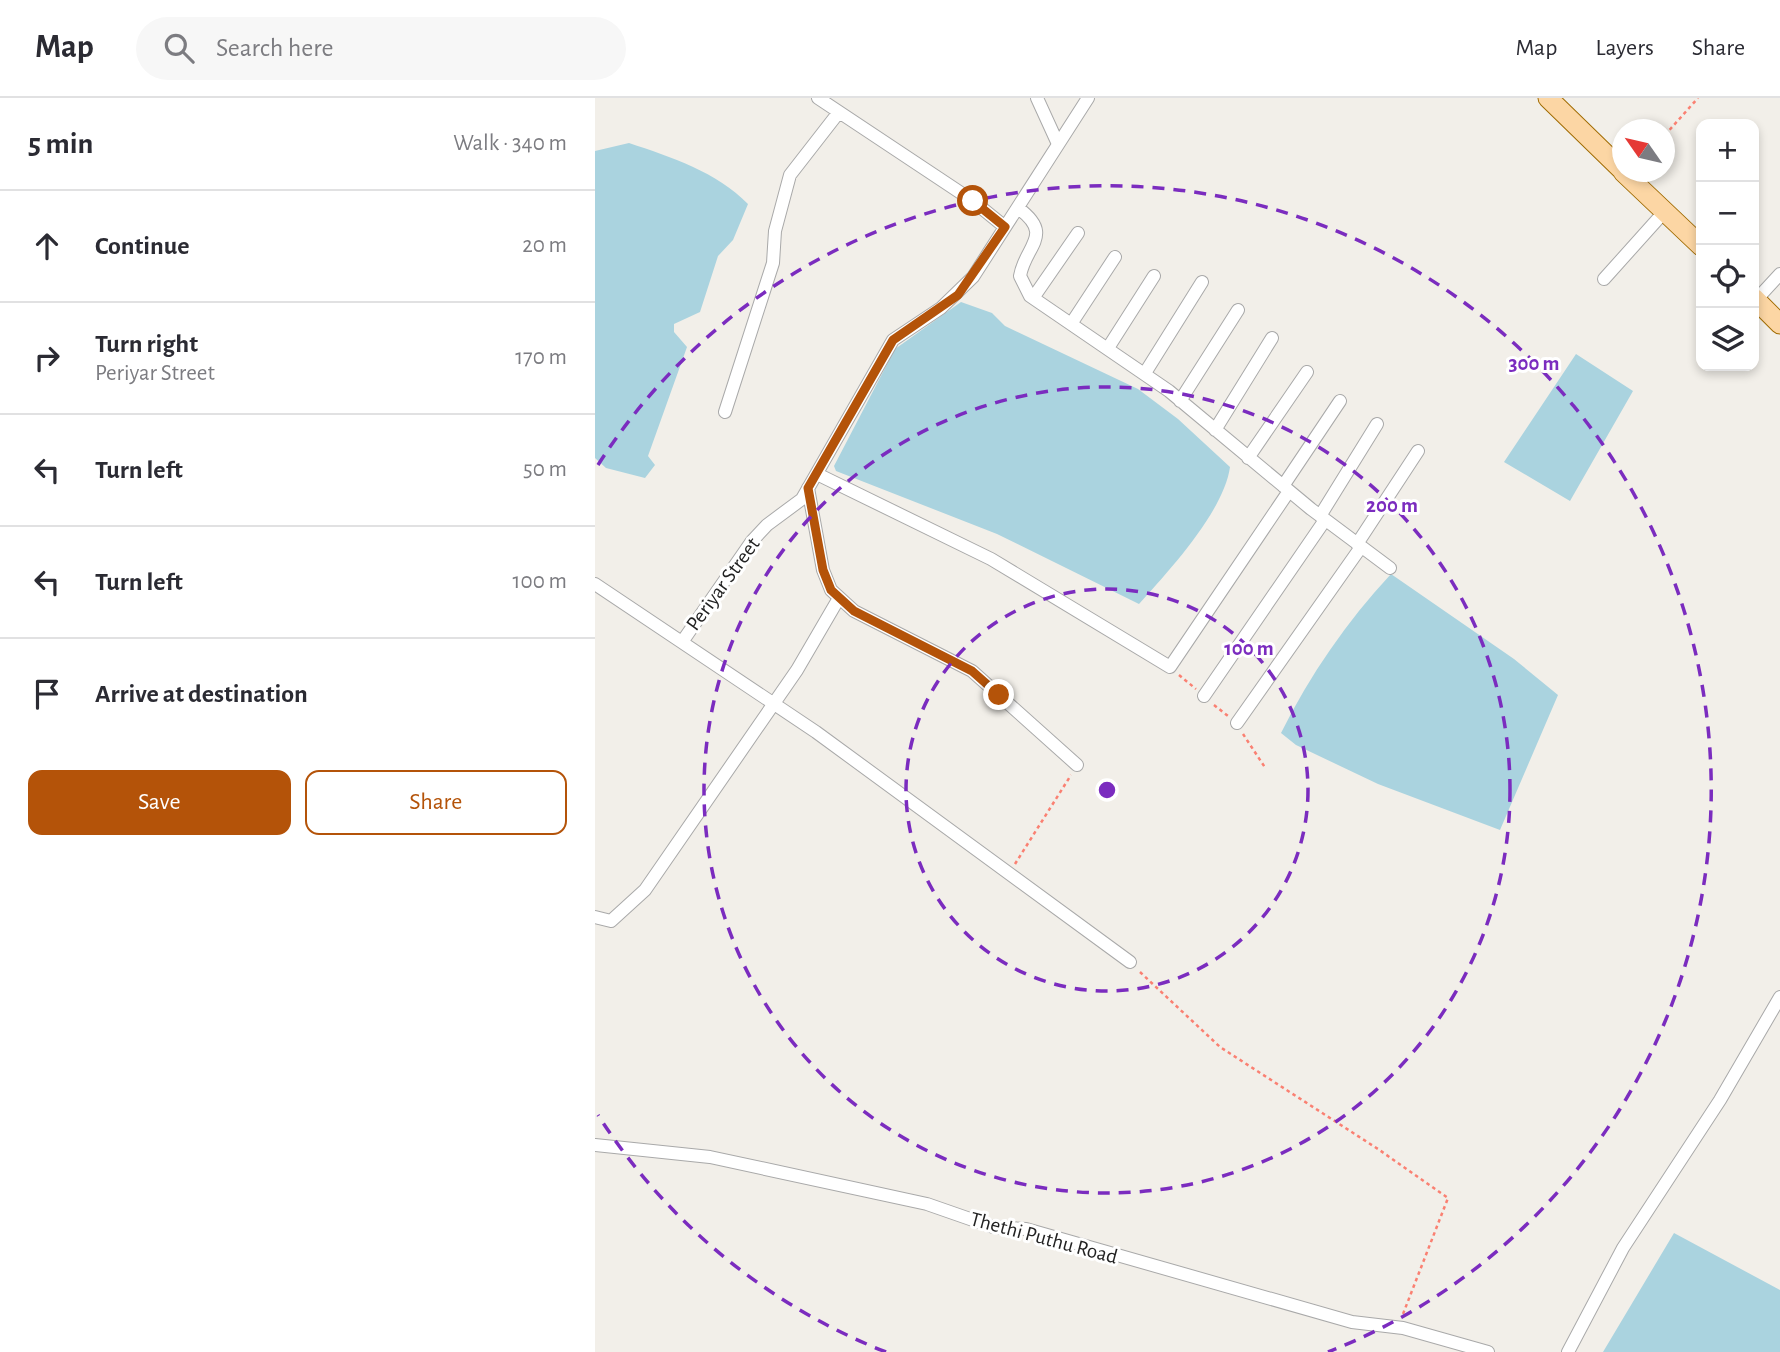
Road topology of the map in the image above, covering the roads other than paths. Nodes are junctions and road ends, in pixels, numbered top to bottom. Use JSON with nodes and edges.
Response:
{"nodes":[{"id":1,"x":818,"y":98,"type":"edge"},
{"id":2,"x":1037,"y":98,"type":"edge"},
{"id":3,"x":1088,"y":98,"type":"edge"},
{"id":4,"x":1548,"y":98,"type":"edge"},
{"id":5,"x":839,"y":112,"type":"junction"},
{"id":6,"x":1058,"y":144,"type":"junction"},
{"id":7,"x":1612,"y":160,"type":"edge"},
{"id":8,"x":1634,"y":182,"type":"edge"},
{"id":9,"x":1018,"y":208,"type":"junction"},
{"id":10,"x":1664,"y":211,"type":"junction"},
{"id":11,"x":1005,"y":227,"type":"junction"},
{"id":12,"x":1078,"y":233,"type":"dead end"},
{"id":13,"x":1700,"y":245,"type":"edge"},
{"id":14,"x":1115,"y":257,"type":"dead end"},
{"id":15,"x":1780,"y":274,"type":"edge"},
{"id":16,"x":1154,"y":276,"type":"dead end"},
{"id":17,"x":1604,"y":279,"type":"dead end"},
{"id":18,"x":1202,"y":282,"type":"dead end"},
{"id":19,"x":1759,"y":295,"type":"edge"},
{"id":20,"x":1033,"y":298,"type":"junction"},
{"id":21,"x":1759,"y":303,"type":"edge"},
{"id":22,"x":1238,"y":310,"type":"dead end"},
{"id":23,"x":1071,"y":324,"type":"junction"},
{"id":24,"x":1780,"y":324,"type":"edge"},
{"id":25,"x":1272,"y":338,"type":"dead end"},
{"id":26,"x":1108,"y":348,"type":"junction"},
{"id":27,"x":1307,"y":372,"type":"dead end"},
{"id":28,"x":1145,"y":373,"type":"junction"},
{"id":29,"x":1180,"y":401,"type":"junction"},
{"id":30,"x":1340,"y":401,"type":"dead end"},
{"id":31,"x":725,"y":412,"type":"dead end"},
{"id":32,"x":1377,"y":424,"type":"dead end"},
{"id":33,"x":1215,"y":430,"type":"junction"},
{"id":34,"x":1418,"y":451,"type":"dead end"},
{"id":35,"x":1248,"y":458,"type":"junction"},
{"id":36,"x":817,"y":474,"type":"junction"},
{"id":37,"x":808,"y":488,"type":"junction"},
{"id":38,"x":1286,"y":489,"type":"junction"},
{"id":39,"x":1322,"y":518,"type":"junction"},
{"id":40,"x":1359,"y":546,"type":"junction"},
{"id":41,"x":1390,"y":568,"type":"dead end"},
{"id":42,"x":595,"y":584,"type":"edge"},
{"id":43,"x":839,"y":598,"type":"junction"},
{"id":44,"x":682,"y":642,"type":"junction"},
{"id":45,"x":1204,"y":696,"type":"road end"},
{"id":46,"x":771,"y":703,"type":"junction"},
{"id":47,"x":1237,"y":723,"type":"road end"},
{"id":48,"x":1077,"y":765,"type":"road end"},
{"id":49,"x":595,"y":917,"type":"edge"},
{"id":50,"x":1130,"y":962,"type":"road end"},
{"id":51,"x":1780,"y":997,"type":"edge"},
{"id":52,"x":595,"y":1145,"type":"edge"},
{"id":53,"x":1488,"y":1352,"type":"edge"},
{"id":54,"x":1568,"y":1352,"type":"edge"}],
"edges":[{"from":1,"to":5,"type":"street"},
{"from":2,"to":6,"type":"street"},
{"from":3,"to":6,"type":"street","name":"Periyar Street"},
{"from":4,"to":7,"type":"main road"},
{"from":5,"to":11,"type":"street"},
{"from":5,"to":31,"type":"street"},
{"from":6,"to":9,"type":"street","name":"Periyar Street"},
{"from":8,"to":10,"type":"main road"},
{"from":9,"to":11,"type":"street","name":"Periyar Street"},
{"from":9,"to":20,"type":"street"},
{"from":10,"to":13,"type":"main road"},
{"from":10,"to":17,"type":"street"},
{"from":11,"to":36,"type":"street","name":"Periyar Street"},
{"from":12,"to":20,"type":"street"},
{"from":14,"to":23,"type":"street"},
{"from":15,"to":19,"type":"street"},
{"from":16,"to":26,"type":"street"},
{"from":18,"to":28,"type":"street"},
{"from":20,"to":23,"type":"street"},
{"from":21,"to":24,"type":"main road"},
{"from":22,"to":29,"type":"street"},
{"from":23,"to":26,"type":"street"},
{"from":25,"to":33,"type":"street"},
{"from":26,"to":28,"type":"street"},
{"from":27,"to":35,"type":"street"},
{"from":28,"to":29,"type":"street"},
{"from":29,"to":33,"type":"street"},
{"from":30,"to":38,"type":"street"},
{"from":32,"to":39,"type":"street"},
{"from":33,"to":35,"type":"street"},
{"from":34,"to":40,"type":"street"},
{"from":35,"to":38,"type":"street"},
{"from":36,"to":37,"type":"street","name":"Periyar Street"},
{"from":36,"to":38,"type":"street"},
{"from":37,"to":43,"type":"street"},
{"from":37,"to":44,"type":"street","name":"Periyar Street"},
{"from":38,"to":39,"type":"street"},
{"from":39,"to":40,"type":"street"},
{"from":39,"to":45,"type":"street"},
{"from":40,"to":41,"type":"street"},
{"from":40,"to":47,"type":"street"},
{"from":42,"to":44,"type":"street"},
{"from":43,"to":46,"type":"street"},
{"from":43,"to":48,"type":"street"},
{"from":44,"to":46,"type":"street"},
{"from":46,"to":49,"type":"street"},
{"from":46,"to":50,"type":"street"},
{"from":51,"to":54,"type":"street"},
{"from":52,"to":53,"type":"street","name":"Thethi Puthu Road"}]}
